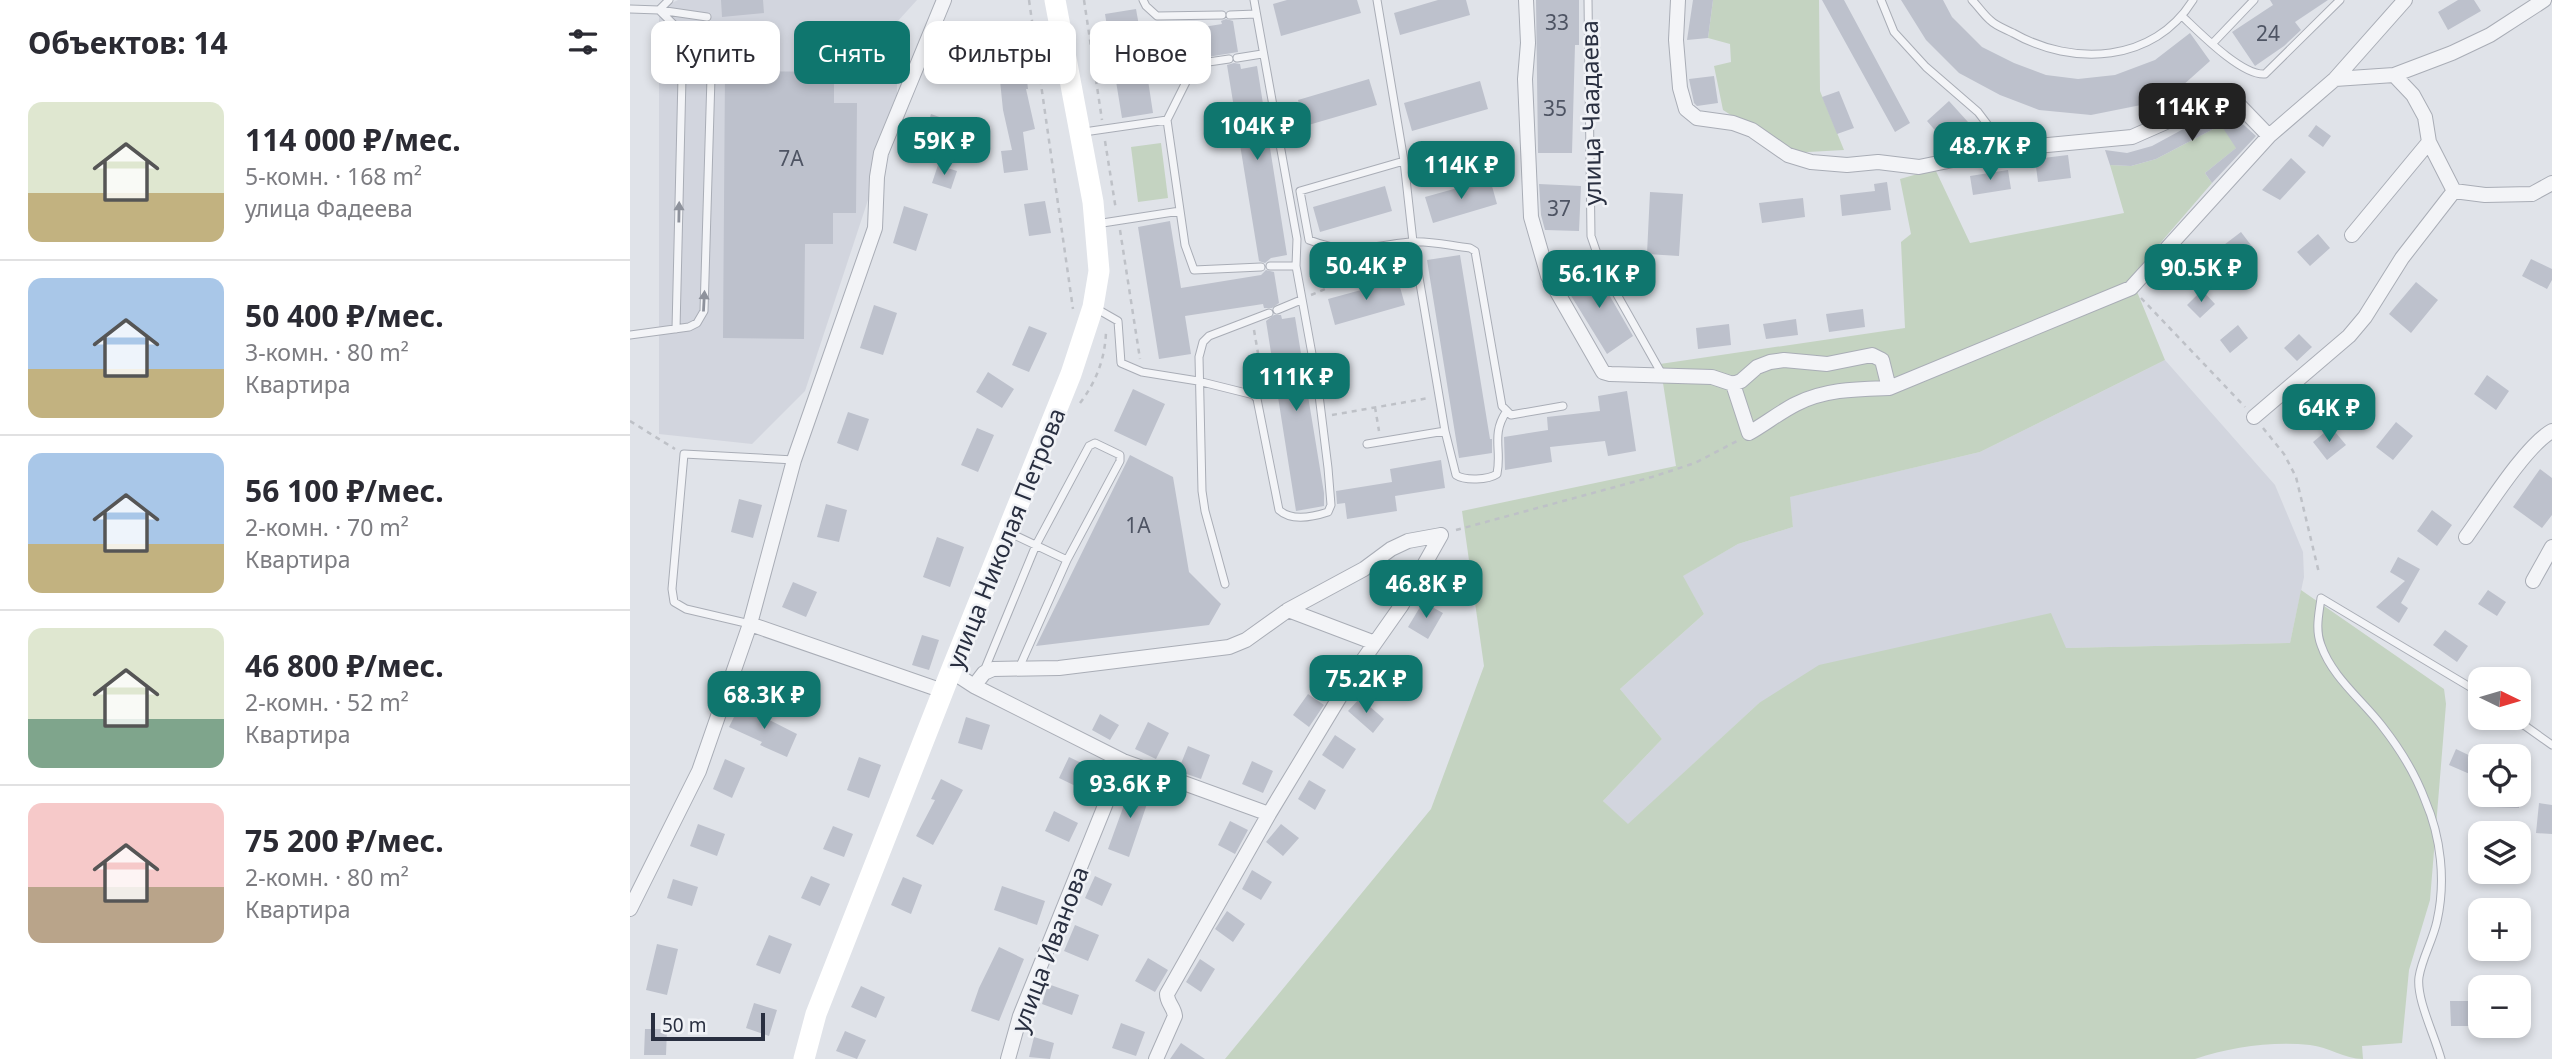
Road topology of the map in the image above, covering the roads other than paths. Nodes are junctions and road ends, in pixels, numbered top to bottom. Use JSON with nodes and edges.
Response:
{"nodes":[{"id":1,"x":669,"y":0,"type":"edge"},
{"id":2,"x":944,"y":0,"type":"edge"},
{"id":3,"x":1055,"y":0,"type":"edge"},
{"id":4,"x":1143,"y":0,"type":"edge"},
{"id":5,"x":1254,"y":0,"type":"edge"},
{"id":6,"x":1377,"y":0,"type":"edge"},
{"id":7,"x":1526,"y":0,"type":"edge"},
{"id":8,"x":1588,"y":0,"type":"edge"},
{"id":9,"x":1678,"y":0,"type":"edge"},
{"id":10,"x":1881,"y":0,"type":"edge"},
{"id":11,"x":1972,"y":0,"type":"edge"},
{"id":12,"x":2193,"y":0,"type":"edge"},
{"id":13,"x":2254,"y":0,"type":"edge"},
{"id":14,"x":2340,"y":0,"type":"edge"},
{"id":15,"x":2405,"y":0,"type":"edge"},
{"id":16,"x":2544,"y":0,"type":"edge"},
{"id":17,"x":630,"y":9,"type":"edge"},
{"id":18,"x":659,"y":10,"type":"junction"},
{"id":19,"x":1256,"y":14,"type":"junction"},
{"id":20,"x":707,"y":17,"type":"dead end"},
{"id":21,"x":2183,"y":17,"type":"junction"},
{"id":22,"x":670,"y":21,"type":"edge"},
{"id":23,"x":2213,"y":44,"type":"junction"},
{"id":24,"x":1262,"y":54,"type":"junction"},
{"id":25,"x":2394,"y":75,"type":"junction"},
{"id":26,"x":2335,"y":79,"type":"junction"},
{"id":27,"x":682,"y":84,"type":"edge"},
{"id":28,"x":711,"y":84,"type":"edge"},
{"id":29,"x":1167,"y":120,"type":"junction"},
{"id":30,"x":1080,"y":133,"type":"junction"},
{"id":31,"x":2269,"y":136,"type":"junction"},
{"id":32,"x":2429,"y":142,"type":"junction"},
{"id":33,"x":2006,"y":149,"type":"junction"},
{"id":34,"x":1404,"y":161,"type":"junction"},
{"id":35,"x":2552,"y":183,"type":"edge"},
{"id":36,"x":2454,"y":191,"type":"junction"},
{"id":37,"x":1180,"y":211,"type":"junction"},
{"id":38,"x":1096,"y":224,"type":"junction"},
{"id":39,"x":2352,"y":235,"type":"dead end"},
{"id":40,"x":1413,"y":242,"type":"junction"},
{"id":41,"x":1296,"y":266,"type":"junction"},
{"id":42,"x":1301,"y":300,"type":"junction"},
{"id":43,"x":1091,"y":310,"type":"junction"},
{"id":44,"x":676,"y":329,"type":"junction"},
{"id":45,"x":630,"y":335,"type":"edge"},
{"id":46,"x":1663,"y":376,"type":"junction"},
{"id":47,"x":1198,"y":381,"type":"junction"},
{"id":48,"x":1733,"y":384,"type":"junction"},
{"id":49,"x":1889,"y":388,"type":"junction"},
{"id":50,"x":1563,"y":406,"type":"dead end"},
{"id":51,"x":1506,"y":412,"type":"junction"},
{"id":52,"x":2254,"y":417,"type":"dead end"},
{"id":53,"x":1445,"y":430,"type":"junction"},
{"id":54,"x":2552,"y":431,"type":"edge"},
{"id":55,"x":1367,"y":444,"type":"dead end"},
{"id":56,"x":794,"y":460,"type":"junction"},
{"id":57,"x":1007,"y":531,"type":"junction"},
{"id":58,"x":2466,"y":537,"type":"dead end"},
{"id":59,"x":1036,"y":545,"type":"junction"},
{"id":60,"x":2552,"y":547,"type":"edge"},
{"id":61,"x":1067,"y":561,"type":"junction"},
{"id":62,"x":2533,"y":581,"type":"dead end"},
{"id":63,"x":1225,"y":584,"type":"dead end"},
{"id":64,"x":1288,"y":610,"type":"junction"},
{"id":65,"x":750,"y":624,"type":"junction"},
{"id":66,"x":1375,"y":643,"type":"junction"},
{"id":67,"x":1018,"y":668,"type":"junction"},
{"id":68,"x":984,"y":673,"type":"junction"},
{"id":69,"x":947,"y":681,"type":"junction"},
{"id":70,"x":974,"y":686,"type":"junction"},
{"id":71,"x":2468,"y":686,"type":"edge"},
{"id":72,"x":2531,"y":730,"type":"edge"},
{"id":73,"x":2552,"y":745,"type":"edge"},
{"id":74,"x":1123,"y":761,"type":"junction"},
{"id":75,"x":1269,"y":814,"type":"junction"},
{"id":76,"x":630,"y":909,"type":"edge"},
{"id":77,"x":804,"y":1059,"type":"edge"},
{"id":78,"x":1008,"y":1059,"type":"edge"},
{"id":79,"x":1156,"y":1059,"type":"edge"},
{"id":80,"x":2441,"y":1059,"type":"edge"}],
"edges":[{"from":1,"to":18,"type":"lane"},
{"from":2,"to":56,"type":"street"},
{"from":3,"to":30,"type":"main road","name":"улица Николая Петрова"},
{"from":4,"to":19,"type":"lane"},
{"from":5,"to":19,"type":"lane"},
{"from":6,"to":34,"type":"lane"},
{"from":7,"to":46,"type":"street"},
{"from":8,"to":46,"type":"lane","name":"улица Чаадаева"},
{"from":9,"to":33,"type":"street"},
{"from":10,"to":33,"type":"lane"},
{"from":11,"to":21,"type":"lane"},
{"from":12,"to":21,"type":"lane"},
{"from":13,"to":23,"type":"lane"},
{"from":14,"to":23,"type":"lane"},
{"from":15,"to":26,"type":"street"},
{"from":16,"to":25,"type":"street"},
{"from":17,"to":18,"type":"lane"},
{"from":18,"to":20,"type":"lane"},
{"from":18,"to":22,"type":"lane"},
{"from":19,"to":24,"type":"lane"},
{"from":21,"to":23,"type":"lane"},
{"from":24,"to":29,"type":"lane"},
{"from":24,"to":41,"type":"lane"},
{"from":25,"to":26,"type":"street"},
{"from":25,"to":32,"type":"street"},
{"from":26,"to":31,"type":"street"},
{"from":44,"to":27,"type":"lane","one_way":true},
{"from":44,"to":28,"type":"lane","one_way":true},
{"from":29,"to":30,"type":"lane"},
{"from":29,"to":37,"type":"lane"},
{"from":30,"to":38,"type":"main road","name":"улица Николая Петрова"},
{"from":31,"to":33,"type":"street"},
{"from":31,"to":49,"type":"street"},
{"from":32,"to":36,"type":"street"},
{"from":32,"to":39,"type":"street"},
{"from":34,"to":40,"type":"lane"},
{"from":34,"to":40,"type":"lane"},
{"from":35,"to":36,"type":"street"},
{"from":36,"to":52,"type":"street"},
{"from":37,"to":38,"type":"lane"},
{"from":37,"to":41,"type":"lane"},
{"from":38,"to":43,"type":"main road","name":"улица Николая Петрова"},
{"from":40,"to":51,"type":"lane"},
{"from":40,"to":53,"type":"lane"},
{"from":41,"to":42,"type":"lane"},
{"from":42,"to":47,"type":"lane"},
{"from":42,"to":47,"type":"lane"},
{"from":43,"to":47,"type":"lane"},
{"from":43,"to":57,"type":"main road","name":"улица Николая Петрова"},
{"from":44,"to":45,"type":"lane"},
{"from":46,"to":48,"type":"street"},
{"from":47,"to":63,"type":"lane"},
{"from":48,"to":49,"type":"street"},
{"from":48,"to":49,"type":"street"},
{"from":50,"to":51,"type":"lane"},
{"from":51,"to":53,"type":"lane"},
{"from":53,"to":55,"type":"lane"},
{"from":54,"to":58,"type":"street"},
{"from":56,"to":65,"type":"street"},
{"from":56,"to":65,"type":"lane"},
{"from":57,"to":59,"type":"lane"},
{"from":57,"to":69,"type":"main road","name":"улица Николая Петрова"},
{"from":59,"to":61,"type":"lane"},
{"from":59,"to":61,"type":"lane"},
{"from":59,"to":68,"type":"lane"},
{"from":60,"to":62,"type":"street"},
{"from":61,"to":67,"type":"lane"},
{"from":64,"to":66,"type":"street"},
{"from":64,"to":66,"type":"street"},
{"from":64,"to":67,"type":"street"},
{"from":65,"to":69,"type":"street"},
{"from":65,"to":76,"type":"street"},
{"from":66,"to":75,"type":"street"},
{"from":67,"to":68,"type":"street"},
{"from":68,"to":70,"type":"street"},
{"from":69,"to":70,"type":"street"},
{"from":69,"to":77,"type":"main road","name":"улица Николая Петрова"},
{"from":70,"to":74,"type":"street"},
{"from":71,"to":80,"type":"lane"},
{"from":72,"to":73,"type":"lane"},
{"from":74,"to":75,"type":"street"},
{"from":74,"to":78,"type":"street","name":"улица Иванова"},
{"from":75,"to":79,"type":"street"}]}
